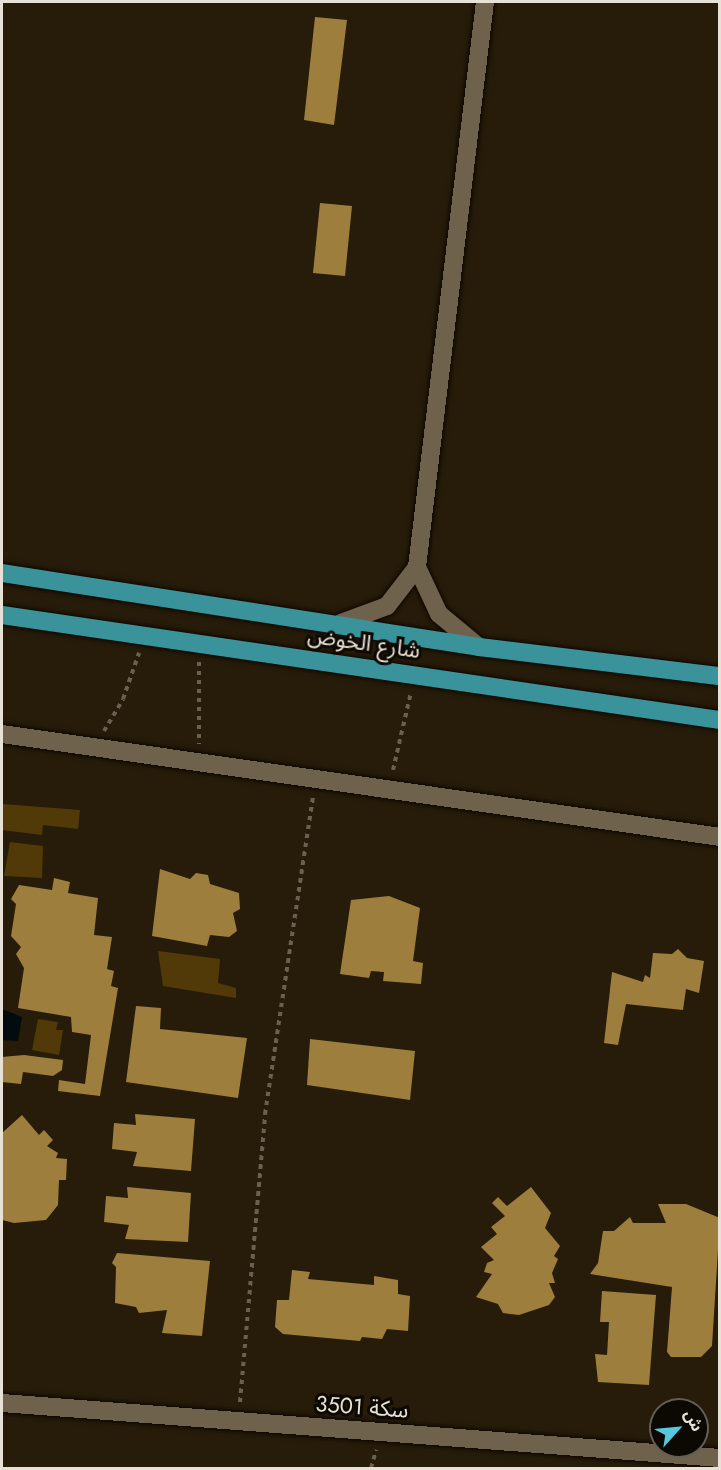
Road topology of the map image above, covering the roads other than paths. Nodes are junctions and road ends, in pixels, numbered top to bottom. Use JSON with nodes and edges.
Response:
{"nodes":[{"id":1,"x":485,"y":2,"type":"edge"},
{"id":2,"x":417,"y":567,"type":"junction"},
{"id":3,"x":2,"y":573,"type":"edge"},
{"id":4,"x":2,"y":615,"type":"edge"},
{"id":5,"x":341,"y":623,"type":"junction"},
{"id":6,"x":479,"y":647,"type":"junction"},
{"id":7,"x":720,"y":676,"type":"edge"},
{"id":8,"x":720,"y":720,"type":"edge"},
{"id":9,"x":2,"y":734,"type":"edge"},
{"id":10,"x":720,"y":837,"type":"edge"},
{"id":11,"x":2,"y":1403,"type":"edge"},
{"id":12,"x":720,"y":1458,"type":"edge"}],
"edges":[{"from":1,"to":2,"type":"street"},
{"from":2,"to":5,"type":"street"},
{"from":2,"to":6,"type":"street"},
{"from":3,"to":5,"type":"main road","name":"شارع الخوض"},
{"from":4,"to":8,"type":"main road","name":"شارع الخوض"},
{"from":5,"to":6,"type":"main road","name":"شارع الخوض"},
{"from":6,"to":7,"type":"main road","name":"شارع الخوض"},
{"from":9,"to":10,"type":"street"},
{"from":11,"to":12,"type":"street","name":"سكة 3501"}]}
